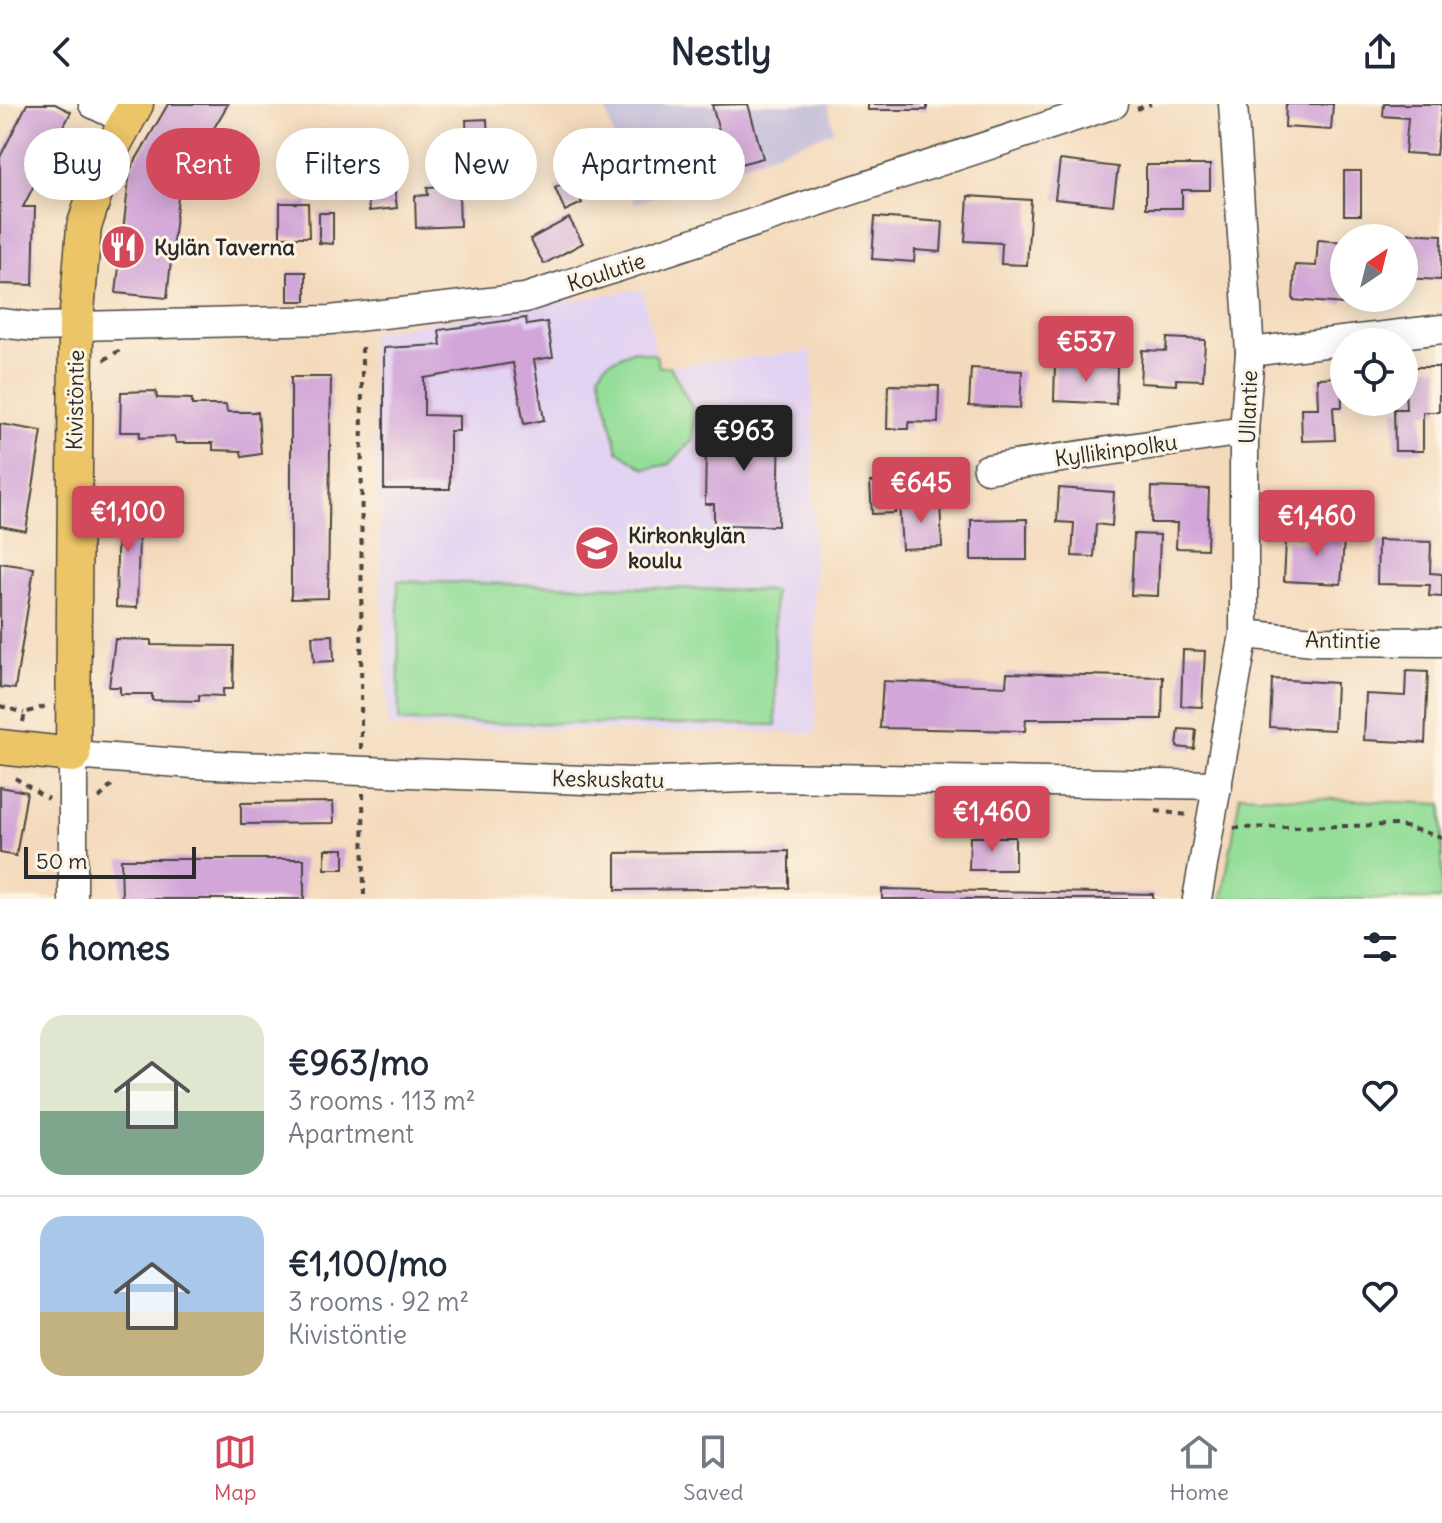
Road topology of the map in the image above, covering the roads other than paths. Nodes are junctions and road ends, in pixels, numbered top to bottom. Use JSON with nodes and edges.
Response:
{"nodes":[{"id":1,"x":93,"y":104,"type":"edge"},
{"id":2,"x":1113,"y":104,"type":"edge"},
{"id":3,"x":1233,"y":104,"type":"edge"},
{"id":4,"x":132,"y":112,"type":"edge"},
{"id":5,"x":0,"y":323,"type":"edge"},
{"id":6,"x":76,"y":324,"type":"junction"},
{"id":7,"x":1442,"y":329,"type":"edge"},
{"id":8,"x":1250,"y":352,"type":"junction"},
{"id":9,"x":1244,"y":431,"type":"junction"},
{"id":10,"x":987,"y":469,"type":"dead end"},
{"id":11,"x":1244,"y":634,"type":"junction"},
{"id":12,"x":1442,"y":642,"type":"edge"},
{"id":13,"x":0,"y":747,"type":"edge"},
{"id":14,"x":73,"y":755,"type":"junction"},
{"id":15,"x":1218,"y":785,"type":"junction"},
{"id":16,"x":73,"y":899,"type":"edge"},
{"id":17,"x":1197,"y":899,"type":"edge"}],
"edges":[{"from":1,"to":4,"type":"street"},
{"from":2,"to":6,"type":"street","name":"Koulutie"},
{"from":3,"to":8,"type":"street","name":"Ullantie"},
{"from":4,"to":6,"type":"main road","name":"Kivistöntie"},
{"from":5,"to":6,"type":"street","name":"Koulutie"},
{"from":6,"to":14,"type":"main road","name":"Kivistöntie"},
{"from":7,"to":8,"type":"street"},
{"from":8,"to":9,"type":"street","name":"Ullantie"},
{"from":9,"to":10,"type":"street","name":"Kyllikinpolku"},
{"from":9,"to":11,"type":"street","name":"Ullantie"},
{"from":11,"to":12,"type":"street","name":"Antintie"},
{"from":11,"to":15,"type":"street","name":"Ullantie"},
{"from":13,"to":14,"type":"main road","name":"Keskuskatu"},
{"from":14,"to":15,"type":"street","name":"Keskuskatu"},
{"from":14,"to":16,"type":"street","name":"Kivistöntie"},
{"from":15,"to":17,"type":"street","name":"Ullantie"}]}
